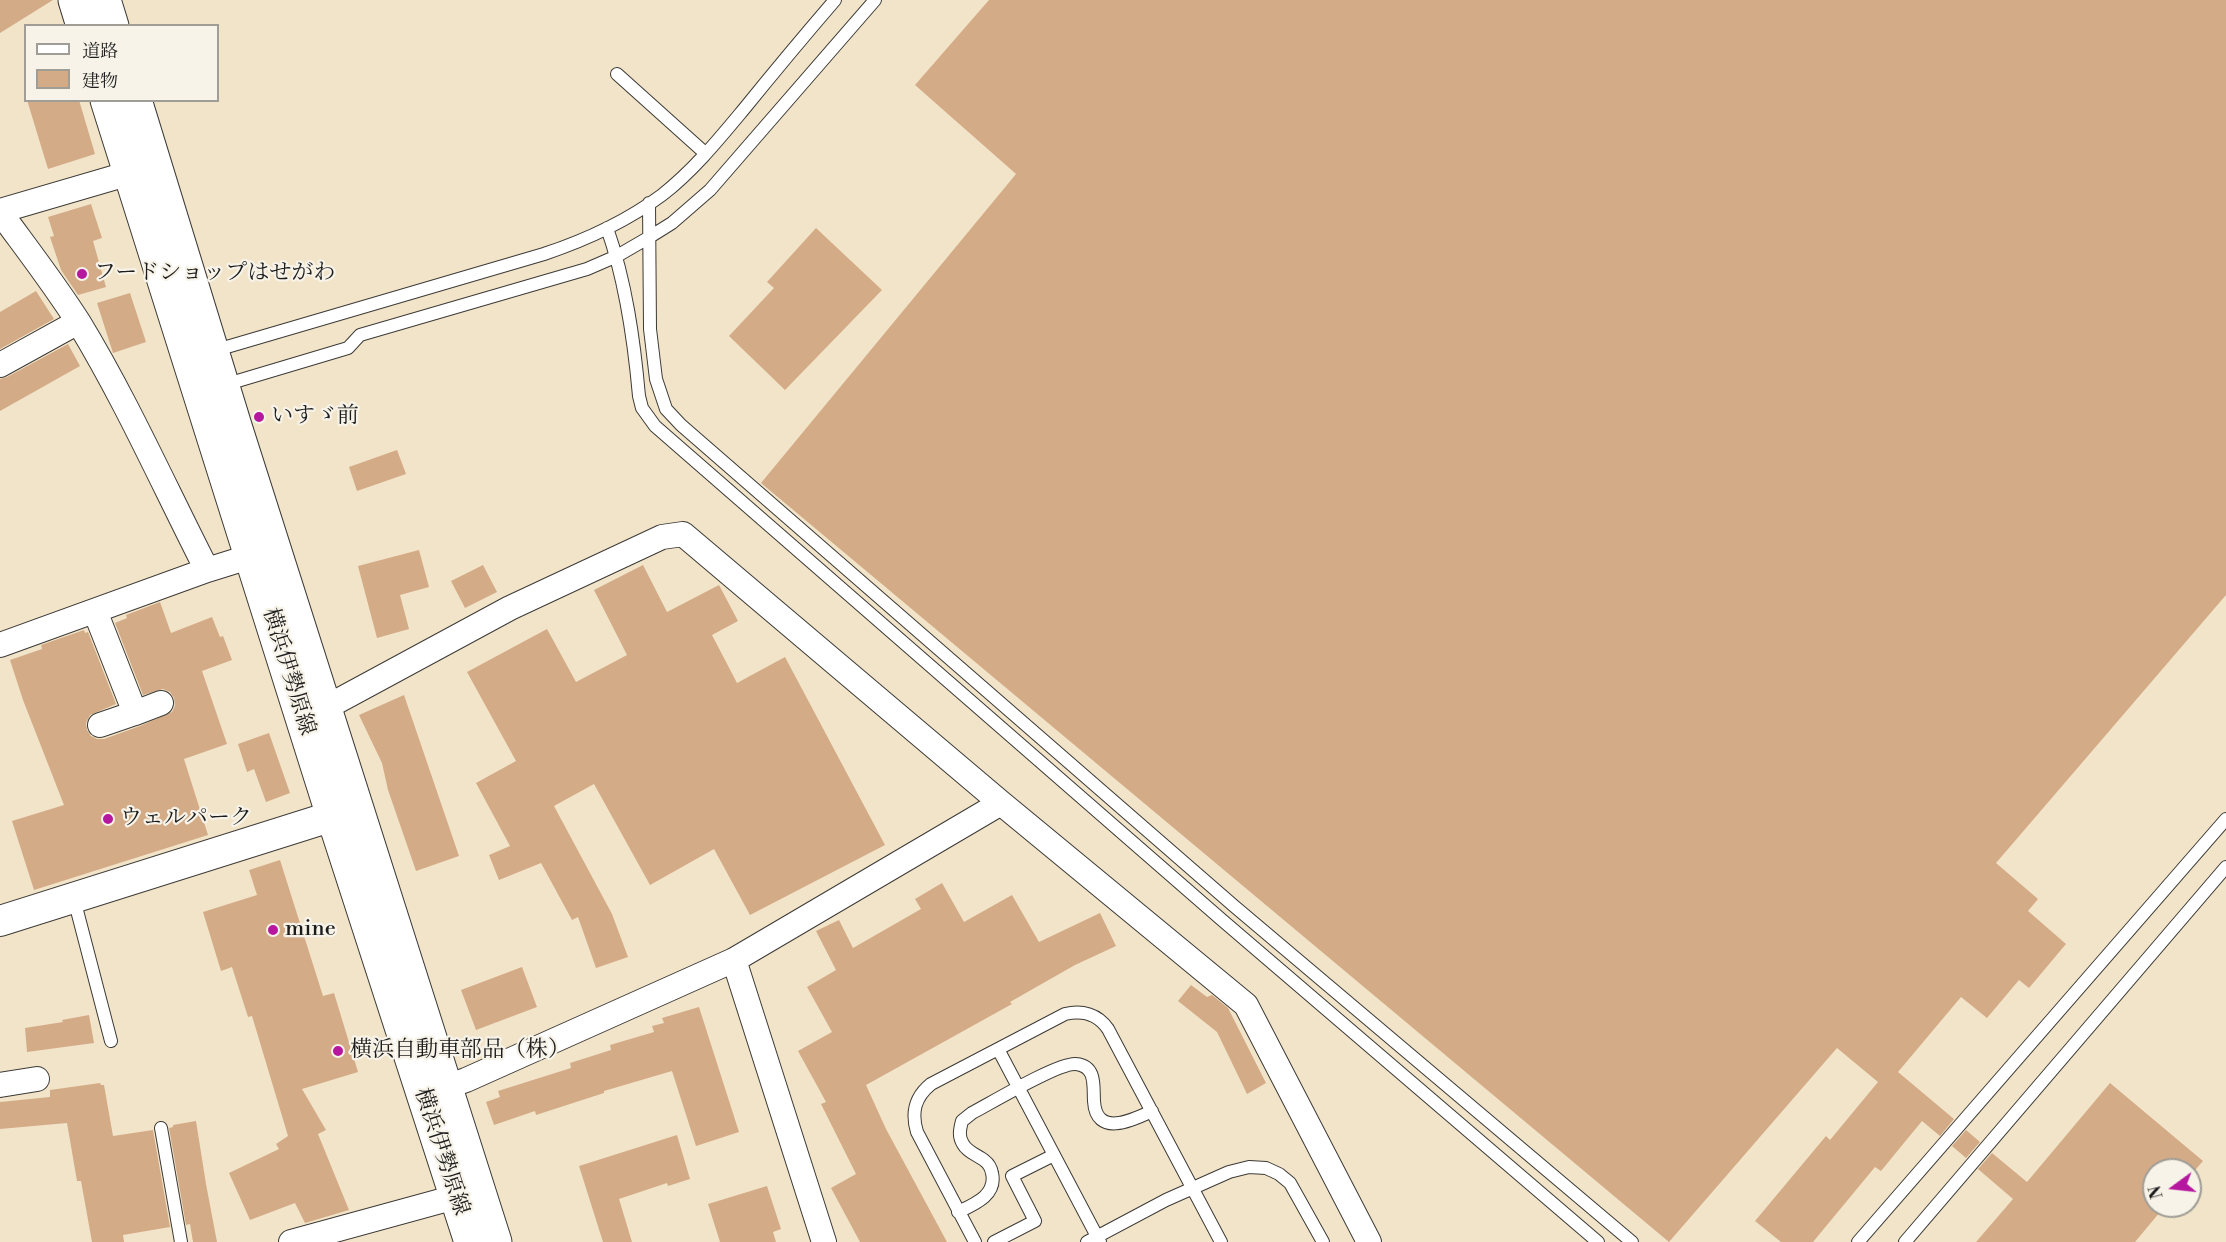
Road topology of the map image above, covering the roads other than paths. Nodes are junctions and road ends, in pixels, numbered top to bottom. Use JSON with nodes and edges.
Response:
{"nodes":[{"id":1,"x":75,"y":0,"type":"edge"},
{"id":2,"x":104,"y":0,"type":"edge"},
{"id":3,"x":835,"y":0,"type":"edge"},
{"id":4,"x":875,"y":0,"type":"edge"},
{"id":5,"x":82,"y":24,"type":"edge"},
{"id":6,"x":111,"y":24,"type":"edge"},
{"id":7,"x":617,"y":74,"type":"dead end"},
{"id":8,"x":108,"y":102,"type":"edge"},
{"id":9,"x":136,"y":102,"type":"edge"},
{"id":10,"x":705,"y":153,"type":"junction"},
{"id":11,"x":130,"y":173,"type":"junction"},
{"id":12,"x":649,"y":203,"type":"junction"},
{"id":13,"x":0,"y":212,"type":"edge"},
{"id":14,"x":607,"y":228,"type":"junction"},
{"id":15,"x":648,"y":238,"type":"junction"},
{"id":16,"x":617,"y":256,"type":"junction"},
{"id":17,"x":78,"y":322,"type":"junction"},
{"id":18,"x":212,"y":351,"type":"junction"},
{"id":19,"x":0,"y":365,"type":"edge"},
{"id":20,"x":223,"y":386,"type":"junction"},
{"id":21,"x":252,"y":556,"type":"junction"},
{"id":22,"x":207,"y":570,"type":"junction"},
{"id":23,"x":95,"y":611,"type":"junction"},
{"id":24,"x":0,"y":645,"type":"edge"},
{"id":25,"x":161,"y":703,"type":"dead end"},
{"id":26,"x":324,"y":708,"type":"junction"},
{"id":27,"x":135,"y":713,"type":"junction"},
{"id":28,"x":100,"y":726,"type":"dead end"},
{"id":29,"x":1001,"y":803,"type":"junction"},
{"id":30,"x":333,"y":816,"type":"junction"},
{"id":31,"x":2226,"y":819,"type":"edge"},
{"id":32,"x":2226,"y":867,"type":"edge"},
{"id":33,"x":74,"y":897,"type":"junction"},
{"id":34,"x":0,"y":921,"type":"edge"},
{"id":35,"x":734,"y":960,"type":"junction"},
{"id":36,"x":111,"y":1041,"type":"dead end"},
{"id":37,"x":998,"y":1049,"type":"junction"},
{"id":38,"x":37,"y":1079,"type":"dead end"},
{"id":39,"x":0,"y":1085,"type":"edge"},
{"id":40,"x":446,"y":1087,"type":"junction"},
{"id":41,"x":1019,"y":1089,"type":"junction"},
{"id":42,"x":1152,"y":1111,"type":"junction"},
{"id":43,"x":162,"y":1128,"type":"dead end"},
{"id":44,"x":1054,"y":1155,"type":"junction"},
{"id":45,"x":1193,"y":1189,"type":"junction"},
{"id":46,"x":467,"y":1194,"type":"junction"},
{"id":47,"x":958,"y":1212,"type":"junction"},
{"id":48,"x":1095,"y":1240,"type":"edge"},
{"id":49,"x":181,"y":1242,"type":"edge"},
{"id":50,"x":291,"y":1242,"type":"edge"},
{"id":51,"x":471,"y":1242,"type":"edge"},
{"id":52,"x":495,"y":1242,"type":"edge"},
{"id":53,"x":824,"y":1242,"type":"edge"},
{"id":54,"x":975,"y":1242,"type":"edge"},
{"id":55,"x":994,"y":1242,"type":"edge"},
{"id":56,"x":1221,"y":1242,"type":"edge"},
{"id":57,"x":1323,"y":1242,"type":"edge"},
{"id":58,"x":1369,"y":1242,"type":"edge"},
{"id":59,"x":1598,"y":1242,"type":"edge"},
{"id":60,"x":1632,"y":1242,"type":"edge"},
{"id":61,"x":1858,"y":1242,"type":"edge"},
{"id":62,"x":1905,"y":1242,"type":"edge"}],
"edges":[{"from":1,"to":5,"type":"main road"},
{"from":2,"to":6,"type":"main road"},
{"from":3,"to":10,"type":"lane"},
{"from":4,"to":15,"type":"lane"},
{"from":7,"to":10,"type":"lane"},
{"from":8,"to":11,"type":"main road","name":"横浜伊勢原線"},
{"from":9,"to":18,"type":"main road","name":"横浜伊勢原線"},
{"from":10,"to":12,"type":"lane"},
{"from":11,"to":13,"type":"street"},
{"from":11,"to":21,"type":"main road","name":"横浜伊勢原線"},
{"from":12,"to":14,"type":"lane"},
{"from":12,"to":15,"type":"lane"},
{"from":13,"to":17,"type":"street"},
{"from":14,"to":16,"type":"lane"},
{"from":14,"to":18,"type":"lane"},
{"from":15,"to":16,"type":"lane"},
{"from":15,"to":60,"type":"lane"},
{"from":16,"to":20,"type":"lane"},
{"from":16,"to":59,"type":"lane"},
{"from":17,"to":19,"type":"street"},
{"from":17,"to":22,"type":"street"},
{"from":18,"to":20,"type":"main road","name":"横浜伊勢原線"},
{"from":20,"to":26,"type":"main road","name":"横浜伊勢原線"},
{"from":21,"to":22,"type":"street"},
{"from":21,"to":30,"type":"main road","name":"横浜伊勢原線"},
{"from":22,"to":23,"type":"street"},
{"from":23,"to":24,"type":"street"},
{"from":23,"to":27,"type":"street"},
{"from":25,"to":27,"type":"street"},
{"from":26,"to":29,"type":"street"},
{"from":26,"to":40,"type":"main road","name":"横浜伊勢原線"},
{"from":27,"to":28,"type":"street"},
{"from":29,"to":35,"type":"street"},
{"from":29,"to":58,"type":"street"},
{"from":30,"to":33,"type":"street"},
{"from":30,"to":46,"type":"main road","name":"横浜伊勢原線"},
{"from":31,"to":61,"type":"lane"},
{"from":32,"to":62,"type":"lane"},
{"from":33,"to":34,"type":"street"},
{"from":33,"to":36,"type":"lane"},
{"from":35,"to":40,"type":"street"},
{"from":35,"to":53,"type":"street"},
{"from":37,"to":41,"type":"lane"},
{"from":37,"to":42,"type":"lane"},
{"from":37,"to":47,"type":"lane"},
{"from":38,"to":39,"type":"street"},
{"from":40,"to":46,"type":"main road","name":"横浜伊勢原線"},
{"from":41,"to":42,"type":"lane"},
{"from":41,"to":44,"type":"lane"},
{"from":41,"to":47,"type":"lane"},
{"from":42,"to":45,"type":"lane"},
{"from":43,"to":49,"type":"lane"},
{"from":44,"to":48,"type":"lane"},
{"from":44,"to":55,"type":"lane"},
{"from":45,"to":48,"type":"lane"},
{"from":45,"to":56,"type":"lane"},
{"from":45,"to":57,"type":"lane"},
{"from":46,"to":50,"type":"street"},
{"from":46,"to":51,"type":"main road","name":"横浜伊勢原線"},
{"from":46,"to":52,"type":"main road","name":"横浜伊勢原線"},
{"from":47,"to":54,"type":"lane"}]}
